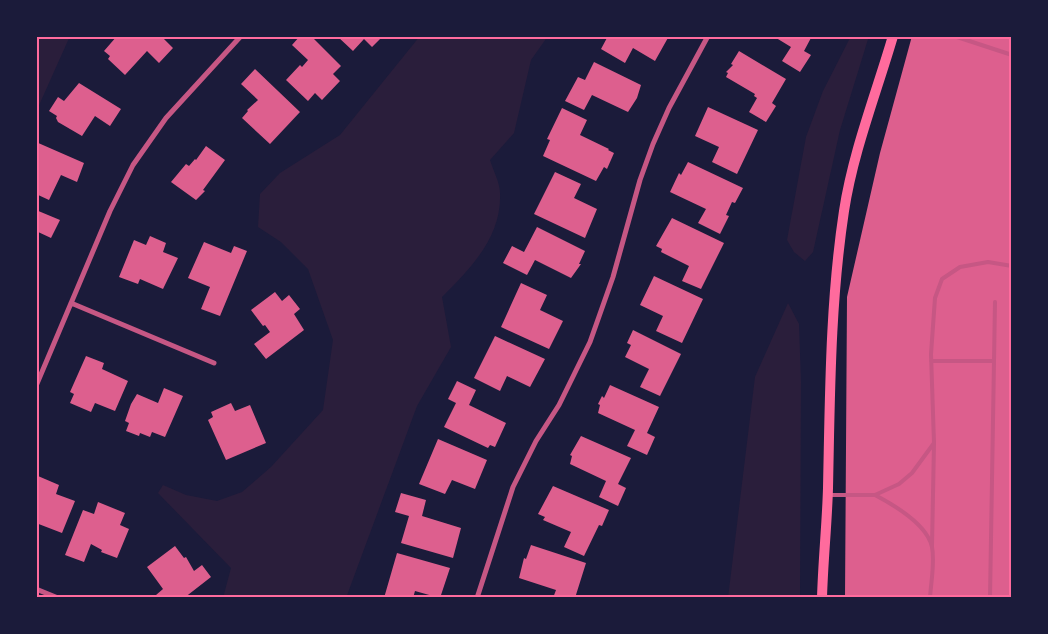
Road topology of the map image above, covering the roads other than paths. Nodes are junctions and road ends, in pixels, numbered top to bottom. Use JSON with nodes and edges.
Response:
{"nodes":[{"id":1,"x":242,"y":36,"type":"edge"},
{"id":2,"x":708,"y":36,"type":"edge"},
{"id":3,"x":893,"y":36,"type":"edge"},
{"id":4,"x":954,"y":36,"type":"edge"},
{"id":5,"x":1012,"y":55,"type":"edge"},
{"id":6,"x":1012,"y":266,"type":"edge"},
{"id":7,"x":994,"y":302,"type":"dead end"},
{"id":8,"x":71,"y":303,"type":"junction"},
{"id":9,"x":931,"y":362,"type":"junction"},
{"id":10,"x":994,"y":362,"type":"junction"},
{"id":11,"x":214,"y":363,"type":"dead end"},
{"id":12,"x":36,"y":386,"type":"edge"},
{"id":13,"x":934,"y":443,"type":"junction"},
{"id":14,"x":875,"y":494,"type":"junction"},
{"id":15,"x":827,"y":495,"type":"junction"},
{"id":16,"x":932,"y":546,"type":"junction"},
{"id":17,"x":36,"y":588,"type":"edge"},
{"id":18,"x":58,"y":598,"type":"edge"},
{"id":19,"x":477,"y":598,"type":"edge"},
{"id":20,"x":822,"y":598,"type":"edge"},
{"id":21,"x":930,"y":598,"type":"edge"},
{"id":22,"x":990,"y":598,"type":"edge"}],
"edges":[{"from":1,"to":8,"type":"street"},
{"from":2,"to":19,"type":"street"},
{"from":3,"to":15,"type":"main road"},
{"from":4,"to":5,"type":"lane"},
{"from":6,"to":9,"type":"lane"},
{"from":7,"to":10,"type":"lane"},
{"from":8,"to":11,"type":"street"},
{"from":8,"to":12,"type":"street"},
{"from":9,"to":10,"type":"lane"},
{"from":9,"to":13,"type":"lane"},
{"from":10,"to":22,"type":"lane"},
{"from":13,"to":14,"type":"lane"},
{"from":13,"to":16,"type":"lane"},
{"from":14,"to":15,"type":"lane"},
{"from":14,"to":16,"type":"lane"},
{"from":15,"to":20,"type":"main road"},
{"from":16,"to":21,"type":"lane"},
{"from":17,"to":18,"type":"street"}]}
